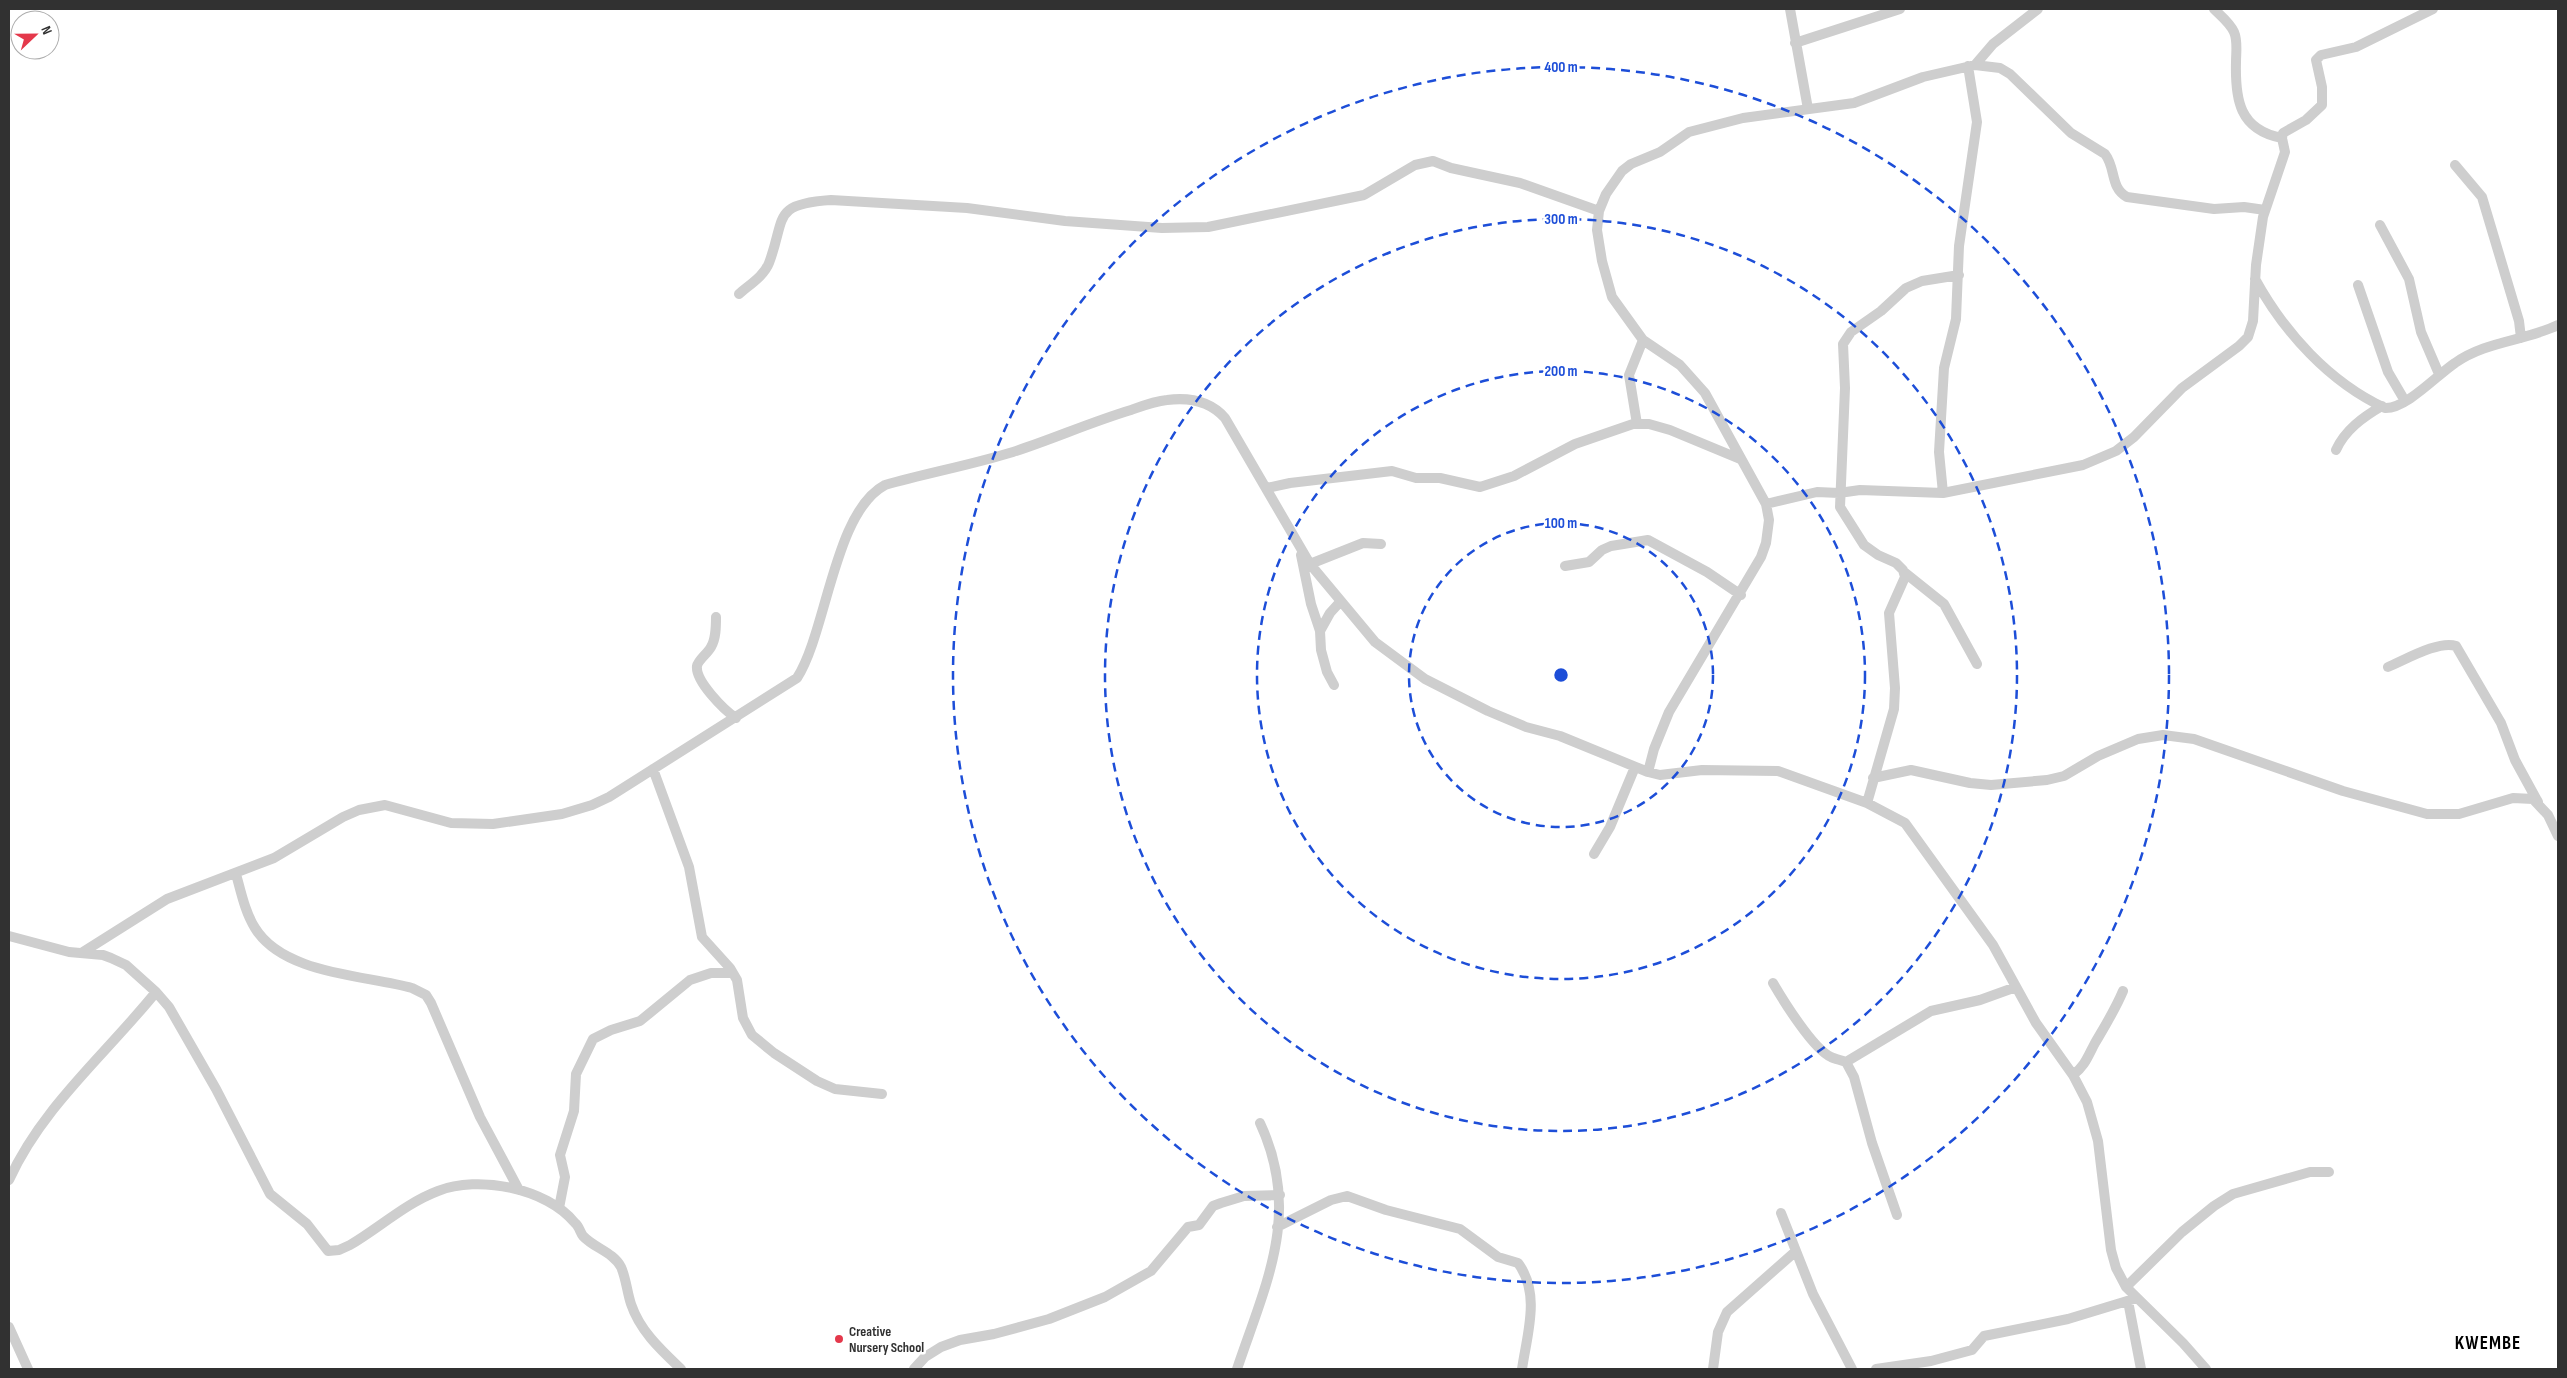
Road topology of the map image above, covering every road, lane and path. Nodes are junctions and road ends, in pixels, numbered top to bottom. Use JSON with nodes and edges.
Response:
{"nodes":[{"id":1,"x":1790,"y":9,"type":"edge"},
{"id":2,"x":1900,"y":9,"type":"edge"},
{"id":3,"x":2038,"y":9,"type":"edge"},
{"id":4,"x":2214,"y":9,"type":"edge"},
{"id":5,"x":2433,"y":9,"type":"edge"},
{"id":6,"x":1795,"y":43,"type":"junction"},
{"id":7,"x":1972,"y":65,"type":"junction"},
{"id":8,"x":1808,"y":109,"type":"junction"},
{"id":9,"x":2282,"y":138,"type":"junction"},
{"id":10,"x":2455,"y":165,"type":"dead end"},
{"id":11,"x":2265,"y":210,"type":"junction"},
{"id":12,"x":1599,"y":211,"type":"junction"},
{"id":13,"x":2380,"y":224,"type":"dead end"},
{"id":14,"x":1959,"y":275,"type":"junction"},
{"id":15,"x":2255,"y":278,"type":"junction"},
{"id":16,"x":2358,"y":285,"type":"dead end"},
{"id":17,"x":739,"y":294,"type":"dead end"},
{"id":18,"x":2558,"y":325,"type":"edge"},
{"id":19,"x":2521,"y":338,"type":"junction"},
{"id":20,"x":1643,"y":340,"type":"junction"},
{"id":21,"x":2439,"y":374,"type":"junction"},
{"id":22,"x":2405,"y":402,"type":"junction"},
{"id":23,"x":2382,"y":406,"type":"junction"},
{"id":24,"x":1637,"y":424,"type":"junction"},
{"id":25,"x":2336,"y":450,"type":"dead end"},
{"id":26,"x":1740,"y":459,"type":"junction"},
{"id":27,"x":1267,"y":488,"type":"junction"},
{"id":28,"x":1839,"y":493,"type":"junction"},
{"id":29,"x":1943,"y":493,"type":"junction"},
{"id":30,"x":1766,"y":504,"type":"junction"},
{"id":31,"x":1380,"y":544,"type":"dead end"},
{"id":32,"x":1300,"y":549,"type":"junction"},
{"id":33,"x":1310,"y":564,"type":"junction"},
{"id":34,"x":1565,"y":566,"type":"dead end"},
{"id":35,"x":1904,"y":572,"type":"junction"},
{"id":36,"x":1741,"y":595,"type":"junction"},
{"id":37,"x":1340,"y":602,"type":"junction"},
{"id":38,"x":716,"y":617,"type":"dead end"},
{"id":39,"x":1320,"y":631,"type":"junction"},
{"id":40,"x":1977,"y":664,"type":"dead end"},
{"id":41,"x":2388,"y":667,"type":"dead end"},
{"id":42,"x":1334,"y":685,"type":"dead end"},
{"id":43,"x":736,"y":718,"type":"junction"},
{"id":44,"x":1635,"y":767,"type":"junction"},
{"id":45,"x":652,"y":770,"type":"junction"},
{"id":46,"x":1648,"y":772,"type":"junction"},
{"id":47,"x":1873,"y":778,"type":"junction"},
{"id":48,"x":2538,"y":802,"type":"junction"},
{"id":49,"x":1867,"y":803,"type":"junction"},
{"id":50,"x":2558,"y":836,"type":"edge"},
{"id":51,"x":1594,"y":854,"type":"dead end"},
{"id":52,"x":236,"y":874,"type":"junction"},
{"id":53,"x":9,"y":936,"type":"edge"},
{"id":54,"x":82,"y":952,"type":"junction"},
{"id":55,"x":732,"y":973,"type":"junction"},
{"id":56,"x":1773,"y":983,"type":"dead end"},
{"id":57,"x":2016,"y":987,"type":"junction"},
{"id":58,"x":2123,"y":991,"type":"dead end"},
{"id":59,"x":156,"y":992,"type":"junction"},
{"id":60,"x":1846,"y":1062,"type":"junction"},
{"id":61,"x":2073,"y":1075,"type":"junction"},
{"id":62,"x":882,"y":1094,"type":"dead end"},
{"id":63,"x":1260,"y":1123,"type":"dead end"},
{"id":64,"x":2330,"y":1172,"type":"dead end"},
{"id":65,"x":9,"y":1180,"type":"edge"},
{"id":66,"x":519,"y":1190,"type":"junction"},
{"id":67,"x":1280,"y":1195,"type":"junction"},
{"id":68,"x":559,"y":1208,"type":"junction"},
{"id":69,"x":1781,"y":1213,"type":"dead end"},
{"id":70,"x":1897,"y":1215,"type":"dead end"},
{"id":71,"x":1278,"y":1227,"type":"junction"},
{"id":72,"x":1796,"y":1251,"type":"junction"},
{"id":73,"x":2126,"y":1287,"type":"junction"},
{"id":74,"x":2132,"y":1299,"type":"junction"},
{"id":75,"x":9,"y":1327,"type":"edge"},
{"id":76,"x":28,"y":1369,"type":"edge"},
{"id":77,"x":681,"y":1369,"type":"edge"},
{"id":78,"x":914,"y":1369,"type":"edge"},
{"id":79,"x":1237,"y":1369,"type":"edge"},
{"id":80,"x":1522,"y":1369,"type":"edge"},
{"id":81,"x":1713,"y":1369,"type":"edge"},
{"id":82,"x":1852,"y":1369,"type":"edge"},
{"id":83,"x":1876,"y":1369,"type":"edge"},
{"id":84,"x":2141,"y":1369,"type":"edge"},
{"id":85,"x":2206,"y":1369,"type":"edge"}],
"edges":[{"from":1,"to":6,"type":"street"},
{"from":2,"to":6,"type":"street"},
{"from":3,"to":7,"type":"street"},
{"from":4,"to":9,"type":"street"},
{"from":5,"to":9,"type":"street"},
{"from":6,"to":8,"type":"street"},
{"from":7,"to":8,"type":"street"},
{"from":7,"to":11,"type":"street"},
{"from":7,"to":14,"type":"street"},
{"from":8,"to":12,"type":"street"},
{"from":9,"to":11,"type":"street"},
{"from":10,"to":19,"type":"street"},
{"from":11,"to":15,"type":"street"},
{"from":12,"to":17,"type":"street"},
{"from":12,"to":20,"type":"street"},
{"from":13,"to":21,"type":"street"},
{"from":14,"to":28,"type":"street"},
{"from":14,"to":29,"type":"street"},
{"from":15,"to":23,"type":"street"},
{"from":15,"to":29,"type":"street"},
{"from":16,"to":22,"type":"street"},
{"from":18,"to":19,"type":"street"},
{"from":19,"to":21,"type":"street"},
{"from":20,"to":24,"type":"street"},
{"from":20,"to":26,"type":"street"},
{"from":21,"to":22,"type":"street"},
{"from":22,"to":23,"type":"street"},
{"from":23,"to":25,"type":"street"},
{"from":24,"to":26,"type":"street"},
{"from":24,"to":27,"type":"street"},
{"from":26,"to":30,"type":"street"},
{"from":27,"to":32,"type":"street"},
{"from":27,"to":43,"type":"street"},
{"from":28,"to":29,"type":"street"},
{"from":28,"to":30,"type":"street"},
{"from":28,"to":35,"type":"street"},
{"from":30,"to":36,"type":"street"},
{"from":31,"to":33,"type":"street"},
{"from":32,"to":33,"type":"street"},
{"from":32,"to":39,"type":"street"},
{"from":33,"to":37,"type":"street"},
{"from":34,"to":36,"type":"street"},
{"from":35,"to":40,"type":"street"},
{"from":35,"to":47,"type":"street"},
{"from":36,"to":46,"type":"street"},
{"from":37,"to":39,"type":"street"},
{"from":37,"to":44,"type":"street"},
{"from":38,"to":43,"type":"street"},
{"from":39,"to":42,"type":"street"},
{"from":41,"to":48,"type":"street"},
{"from":43,"to":45,"type":"street"},
{"from":44,"to":46,"type":"street"},
{"from":44,"to":51,"type":"street"},
{"from":45,"to":52,"type":"street"},
{"from":45,"to":55,"type":"street"},
{"from":46,"to":49,"type":"street"},
{"from":47,"to":48,"type":"street"},
{"from":47,"to":49,"type":"street"},
{"from":48,"to":50,"type":"street"},
{"from":49,"to":57,"type":"street"},
{"from":52,"to":54,"type":"street"},
{"from":52,"to":66,"type":"street"},
{"from":53,"to":54,"type":"street"},
{"from":54,"to":59,"type":"street"},
{"from":55,"to":62,"type":"street"},
{"from":55,"to":68,"type":"street"},
{"from":56,"to":60,"type":"street"},
{"from":57,"to":60,"type":"street"},
{"from":57,"to":61,"type":"street"},
{"from":58,"to":61,"type":"street"},
{"from":59,"to":65,"type":"street"},
{"from":59,"to":66,"type":"street"},
{"from":60,"to":70,"type":"street"},
{"from":61,"to":73,"type":"street"},
{"from":63,"to":67,"type":"street"},
{"from":64,"to":73,"type":"street"},
{"from":66,"to":68,"type":"street"},
{"from":67,"to":71,"type":"street"},
{"from":67,"to":78,"type":"street"},
{"from":68,"to":77,"type":"street"},
{"from":69,"to":72,"type":"street"},
{"from":71,"to":79,"type":"street"},
{"from":71,"to":80,"type":"street"},
{"from":72,"to":81,"type":"street"},
{"from":72,"to":82,"type":"street"},
{"from":73,"to":74,"type":"street"},
{"from":74,"to":83,"type":"street"},
{"from":74,"to":84,"type":"street"},
{"from":74,"to":85,"type":"street"},
{"from":75,"to":76,"type":"street"}]}
